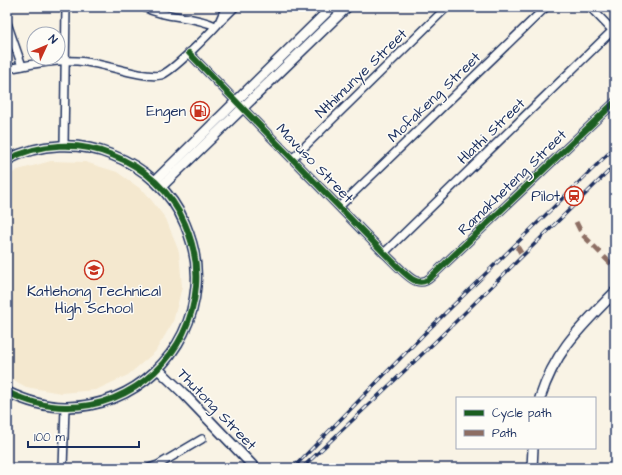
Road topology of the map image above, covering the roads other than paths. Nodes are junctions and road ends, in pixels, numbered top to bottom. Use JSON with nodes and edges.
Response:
{"nodes":[{"id":1,"x":66,"y":7,"type":"edge"},
{"id":2,"x":144,"y":7,"type":"edge"},
{"id":3,"x":226,"y":7,"type":"edge"},
{"id":4,"x":235,"y":7,"type":"edge"},
{"id":5,"x":332,"y":7,"type":"edge"},
{"id":6,"x":347,"y":7,"type":"edge"},
{"id":7,"x":447,"y":7,"type":"edge"},
{"id":8,"x":546,"y":7,"type":"edge"},
{"id":9,"x":590,"y":7,"type":"edge"},
{"id":10,"x":7,"y":23,"type":"edge"},
{"id":11,"x":217,"y":25,"type":"junction"},
{"id":12,"x":66,"y":26,"type":"edge"},
{"id":13,"x":614,"y":30,"type":"edge"},
{"id":14,"x":189,"y":53,"type":"junction"},
{"id":15,"x":66,"y":61,"type":"edge"},
{"id":16,"x":22,"y":66,"type":"junction"},
{"id":17,"x":26,"y":66,"type":"edge"},
{"id":18,"x":66,"y":66,"type":"edge"},
{"id":19,"x":7,"y":69,"type":"edge"},
{"id":20,"x":236,"y":100,"type":"junction"},
{"id":21,"x":615,"y":102,"type":"edge"},
{"id":22,"x":244,"y":108,"type":"junction"},
{"id":23,"x":64,"y":146,"type":"junction"},
{"id":24,"x":293,"y":158,"type":"junction"},
{"id":25,"x":7,"y":160,"type":"edge"},
{"id":26,"x":158,"y":184,"type":"junction"},
{"id":27,"x":340,"y":206,"type":"junction"},
{"id":28,"x":384,"y":252,"type":"junction"},
{"id":29,"x":427,"y":281,"type":"joint"},
{"id":30,"x":615,"y":292,"type":"edge"},
{"id":31,"x":158,"y":369,"type":"junction"},
{"id":32,"x":7,"y":392,"type":"edge"},
{"id":33,"x":540,"y":397,"type":"edge"},
{"id":34,"x":65,"y":407,"type":"junction"},
{"id":35,"x":202,"y":439,"type":"dead end"},
{"id":36,"x":533,"y":449,"type":"edge"},
{"id":37,"x":159,"y":466,"type":"edge"},
{"id":38,"x":63,"y":468,"type":"edge"},
{"id":39,"x":149,"y":468,"type":"edge"},
{"id":40,"x":255,"y":468,"type":"edge"},
{"id":41,"x":532,"y":468,"type":"edge"}],
"edges":[{"from":1,"to":12,"type":"street"},
{"from":2,"to":11,"type":"street"},
{"from":3,"to":11,"type":"street"},
{"from":4,"to":11,"type":"street"},
{"from":5,"to":20,"type":"street"},
{"from":6,"to":22,"type":"street"},
{"from":7,"to":24,"type":"street","name":"Nthimunye Street"},
{"from":8,"to":27,"type":"street","name":"Mofakeng Street"},
{"from":9,"to":13,"type":"street"},
{"from":10,"to":16,"type":"street"},
{"from":11,"to":14,"type":"street"},
{"from":13,"to":28,"type":"street","name":"Hlathi Street"},
{"from":14,"to":15,"type":"street"},
{"from":14,"to":20,"type":"street","name":"Mavuso Street"},
{"from":16,"to":17,"type":"street"},
{"from":16,"to":19,"type":"street"},
{"from":18,"to":23,"type":"street"},
{"from":20,"to":22,"type":"street","name":"Mavuso Street"},
{"from":20,"to":26,"type":"street"},
{"from":21,"to":29,"type":"street","name":"Ramakheteng Street"},
{"from":22,"to":24,"type":"street","name":"Mavuso Street"},
{"from":22,"to":26,"type":"street"},
{"from":23,"to":25,"type":"street"},
{"from":23,"to":26,"type":"street"},
{"from":24,"to":27,"type":"street","name":"Mavuso Street"},
{"from":26,"to":31,"type":"street"},
{"from":27,"to":28,"type":"street","name":"Mavuso Street"},
{"from":28,"to":29,"type":"street","name":"Mavuso Street"},
{"from":30,"to":33,"type":"street"},
{"from":31,"to":34,"type":"street"},
{"from":31,"to":40,"type":"street","name":"Thutong Street"},
{"from":32,"to":34,"type":"street"},
{"from":34,"to":38,"type":"street"},
{"from":35,"to":37,"type":"street"},
{"from":36,"to":41,"type":"street"},
{"from":37,"to":39,"type":"street"}]}
